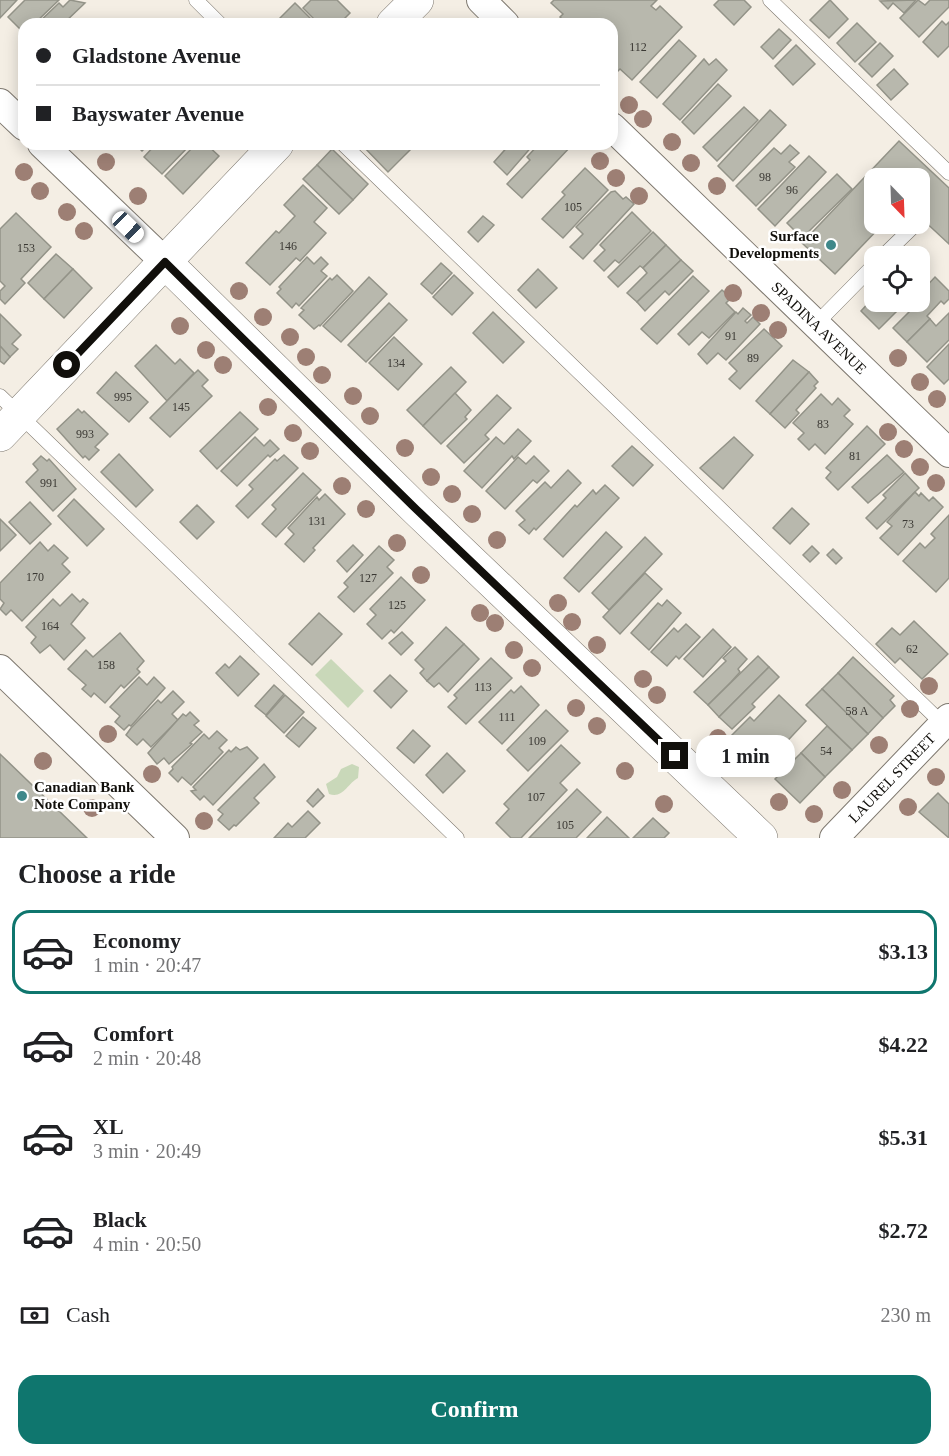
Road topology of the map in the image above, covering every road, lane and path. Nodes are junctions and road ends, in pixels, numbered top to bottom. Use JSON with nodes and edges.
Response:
{"nodes":[{"id":1,"x":196,"y":0,"type":"edge"},
{"id":2,"x":417,"y":0,"type":"edge"},
{"id":3,"x":480,"y":0,"type":"edge"},
{"id":4,"x":770,"y":0,"type":"edge"},
{"id":5,"x":214,"y":18,"type":"edge"},
{"id":6,"x":399,"y":18,"type":"edge"},
{"id":7,"x":499,"y":18,"type":"edge"},
{"id":8,"x":0,"y":103,"type":"edge"},
{"id":9,"x":18,"y":120,"type":"edge"},
{"id":10,"x":618,"y":133,"type":"edge"},
{"id":11,"x":48,"y":150,"type":"edge"},
{"id":12,"x":271,"y":150,"type":"edge"},
{"id":13,"x":349,"y":150,"type":"edge"},
{"id":14,"x":949,"y":173,"type":"edge"},
{"id":15,"x":906,"y":234,"type":"edge"},
{"id":16,"x":893,"y":246,"type":"edge"},
{"id":17,"x":165,"y":262,"type":"junction"},
{"id":18,"x":864,"y":275,"type":"edge"},
{"id":19,"x":816,"y":324,"type":"junction"},
{"id":20,"x":6,"y":415,"type":"edge"},
{"id":21,"x":949,"y":453,"type":"edge"},
{"id":22,"x":0,"y":669,"type":"edge"},
{"id":23,"x":947,"y":724,"type":"edge"},
{"id":24,"x":175,"y":838,"type":"edge"},
{"id":25,"x":457,"y":838,"type":"edge"},
{"id":26,"x":761,"y":838,"type":"edge"},
{"id":27,"x":834,"y":838,"type":"edge"}],
"edges":[{"from":1,"to":5,"type":"lane"},
{"from":2,"to":6,"type":"street"},
{"from":3,"to":7,"type":"street"},
{"from":4,"to":14,"type":"lane"},
{"from":8,"to":9,"type":"street"},
{"from":10,"to":19,"type":"street","name":"SPADINA AVENUE"},
{"from":11,"to":17,"type":"street"},
{"from":12,"to":17,"type":"street"},
{"from":13,"to":23,"type":"lane"},
{"from":15,"to":16,"type":"lane"},
{"from":17,"to":20,"type":"street"},
{"from":17,"to":26,"type":"street"},
{"from":18,"to":19,"type":"lane"},
{"from":19,"to":21,"type":"street","name":"SPADINA AVENUE"},
{"from":20,"to":25,"type":"lane"},
{"from":22,"to":24,"type":"street"},
{"from":23,"to":27,"type":"street","name":"LAUREL STREET"}]}
